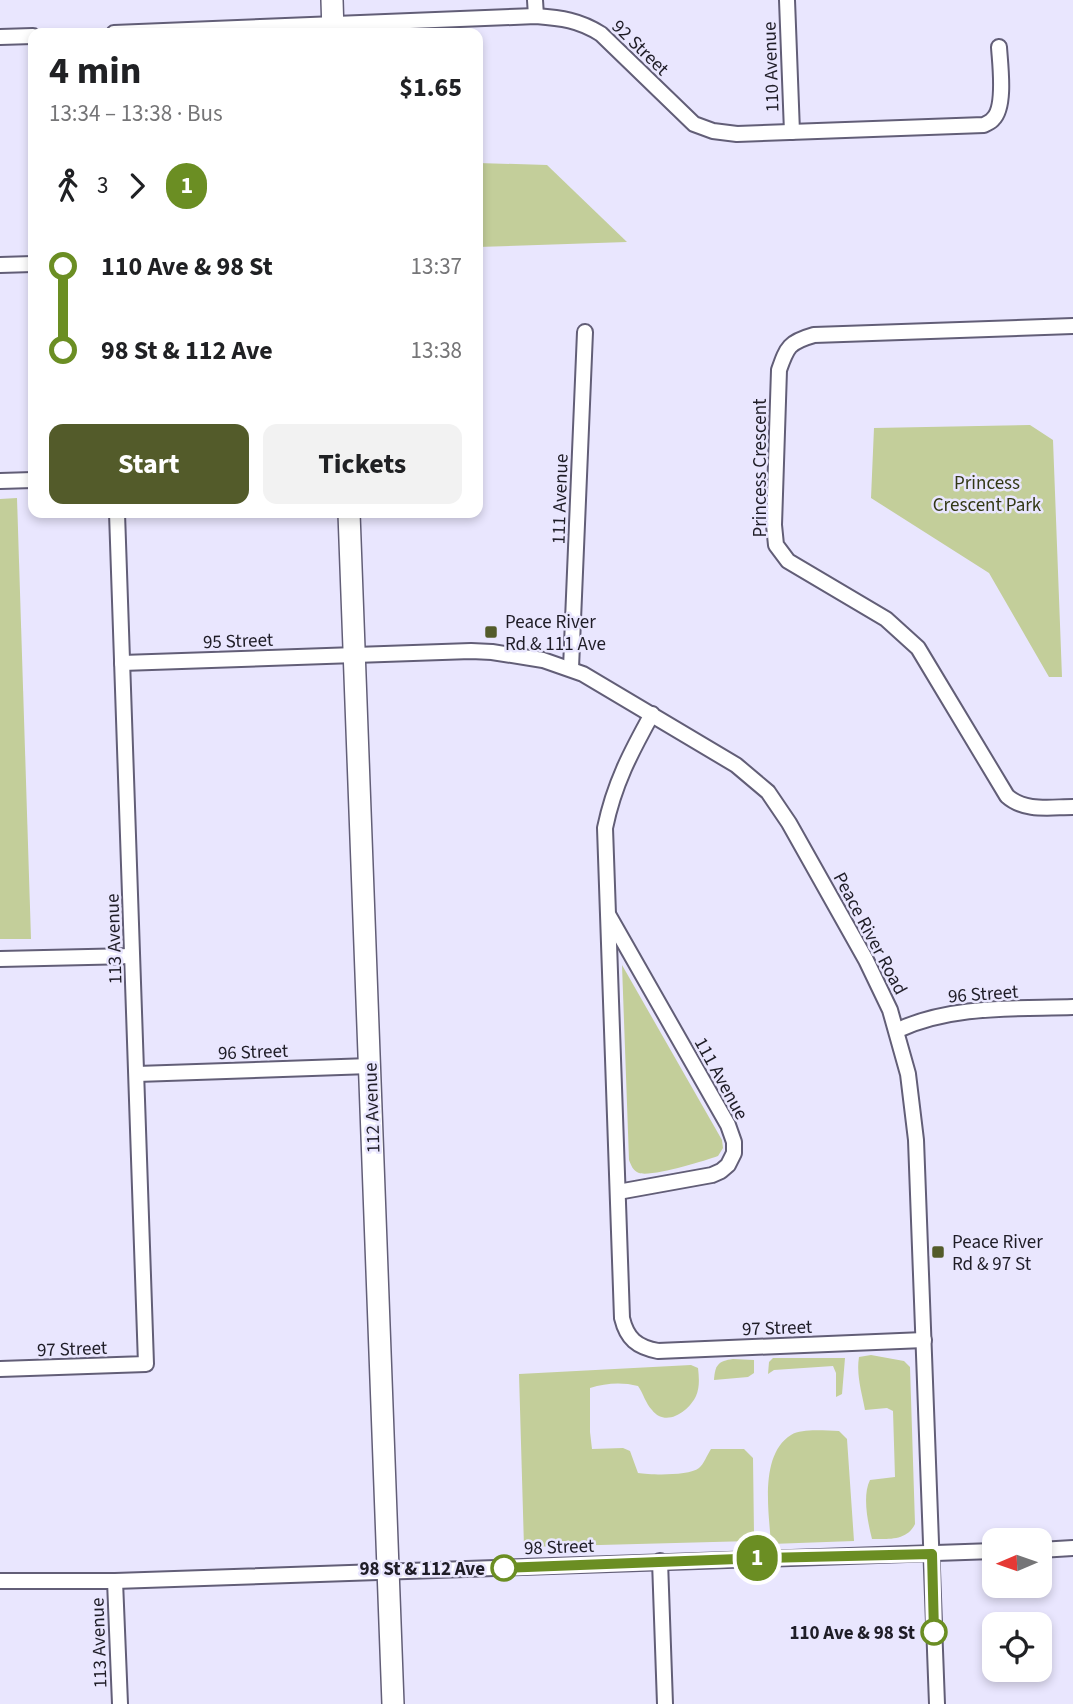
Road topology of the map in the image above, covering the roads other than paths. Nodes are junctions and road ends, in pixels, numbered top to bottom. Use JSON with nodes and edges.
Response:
{"nodes":[{"id":1,"x":332,"y":0,"type":"edge"},
{"id":2,"x":535,"y":0,"type":"edge"},
{"id":3,"x":787,"y":0,"type":"edge"},
{"id":4,"x":536,"y":16,"type":"junction"},
{"id":5,"x":333,"y":28,"type":"edge"},
{"id":6,"x":362,"y":28,"type":"edge"},
{"id":7,"x":28,"y":36,"type":"edge"},
{"id":8,"x":0,"y":37,"type":"edge"},
{"id":9,"x":999,"y":47,"type":"dead end"},
{"id":10,"x":792,"y":132,"type":"junction"},
{"id":11,"x":28,"y":264,"type":"edge"},
{"id":12,"x":0,"y":265,"type":"edge"},
{"id":13,"x":1073,"y":326,"type":"edge"},
{"id":14,"x":585,"y":332,"type":"dead end"},
{"id":15,"x":28,"y":480,"type":"edge"},
{"id":16,"x":0,"y":481,"type":"edge"},
{"id":17,"x":117,"y":518,"type":"edge"},
{"id":18,"x":349,"y":518,"type":"edge"},
{"id":19,"x":355,"y":655,"type":"junction"},
{"id":20,"x":122,"y":663,"type":"junction"},
{"id":21,"x":571,"y":668,"type":"junction"},
{"id":22,"x":652,"y":714,"type":"junction"},
{"id":23,"x":1073,"y":807,"type":"edge"},
{"id":24,"x":607,"y":912,"type":"junction"},
{"id":25,"x":132,"y":956,"type":"junction"},
{"id":26,"x":0,"y":958,"type":"edge"},
{"id":27,"x":1073,"y":1007,"type":"edge"},
{"id":28,"x":898,"y":1030,"type":"junction"},
{"id":29,"x":370,"y":1066,"type":"junction"},
{"id":30,"x":137,"y":1074,"type":"junction"},
{"id":31,"x":618,"y":1192,"type":"junction"},
{"id":32,"x":924,"y":1340,"type":"junction"},
{"id":33,"x":634,"y":1343,"type":"joint"},
{"id":34,"x":146,"y":1364,"type":"joint"},
{"id":35,"x":0,"y":1369,"type":"edge"},
{"id":36,"x":1073,"y":1548,"type":"edge"},
{"id":37,"x":1052,"y":1549,"type":"edge"},
{"id":38,"x":982,"y":1552,"type":"edge"},
{"id":39,"x":932,"y":1554,"type":"junction"},
{"id":40,"x":660,"y":1561,"type":"junction"},
{"id":41,"x":388,"y":1573,"type":"junction"},
{"id":42,"x":0,"y":1581,"type":"edge"},
{"id":43,"x":115,"y":1581,"type":"junction"},
{"id":44,"x":120,"y":1704,"type":"edge"},
{"id":45,"x":393,"y":1704,"type":"edge"},
{"id":46,"x":665,"y":1704,"type":"edge"},
{"id":47,"x":937,"y":1704,"type":"edge"}],
"edges":[{"from":1,"to":5,"type":"street"},
{"from":2,"to":4,"type":"street"},
{"from":3,"to":10,"type":"street","name":"110 Avenue"},
{"from":4,"to":6,"type":"street","name":"92 Street"},
{"from":4,"to":10,"type":"street","name":"92 Street"},
{"from":7,"to":8,"type":"street"},
{"from":9,"to":10,"type":"street","name":"92 Street"},
{"from":11,"to":12,"type":"street"},
{"from":13,"to":23,"type":"street","name":"Princess Crescent"},
{"from":14,"to":21,"type":"street","name":"111 Avenue"},
{"from":15,"to":16,"type":"street"},
{"from":17,"to":20,"type":"street","name":"113 Avenue"},
{"from":18,"to":19,"type":"street","name":"112 Avenue"},
{"from":19,"to":20,"type":"street","name":"95 Street"},
{"from":19,"to":21,"type":"street","name":"Peace River Road"},
{"from":19,"to":29,"type":"street","name":"112 Avenue"},
{"from":20,"to":25,"type":"street","name":"113 Avenue"},
{"from":21,"to":22,"type":"street","name":"Peace River Road"},
{"from":22,"to":24,"type":"street","name":"111 Avenue"},
{"from":22,"to":28,"type":"street","name":"Peace River Road"},
{"from":24,"to":31,"type":"street","name":"111 Avenue"},
{"from":24,"to":31,"type":"street","name":"111 Avenue"},
{"from":25,"to":26,"type":"street"},
{"from":25,"to":30,"type":"street","name":"113 Avenue"},
{"from":27,"to":28,"type":"street","name":"96 Street"},
{"from":28,"to":32,"type":"street","name":"Peace River Road"},
{"from":29,"to":30,"type":"street","name":"96 Street"},
{"from":29,"to":41,"type":"street","name":"112 Avenue"},
{"from":30,"to":34,"type":"street","name":"113 Avenue"},
{"from":31,"to":33,"type":"street","name":"111 Avenue"},
{"from":32,"to":33,"type":"street","name":"97 Street"},
{"from":32,"to":39,"type":"street","name":"Peace River Road"},
{"from":34,"to":35,"type":"street","name":"97 Street"},
{"from":36,"to":37,"type":"street"},
{"from":38,"to":39,"type":"street","name":"98 Street"},
{"from":39,"to":40,"type":"street","name":"98 Street"},
{"from":39,"to":47,"type":"street"},
{"from":40,"to":41,"type":"street","name":"98 Street"},
{"from":40,"to":46,"type":"street"},
{"from":41,"to":43,"type":"street","name":"98 Street"},
{"from":41,"to":45,"type":"street","name":"112 Avenue"},
{"from":42,"to":43,"type":"street","name":"98 Street"},
{"from":43,"to":44,"type":"street","name":"113 Avenue"}]}
